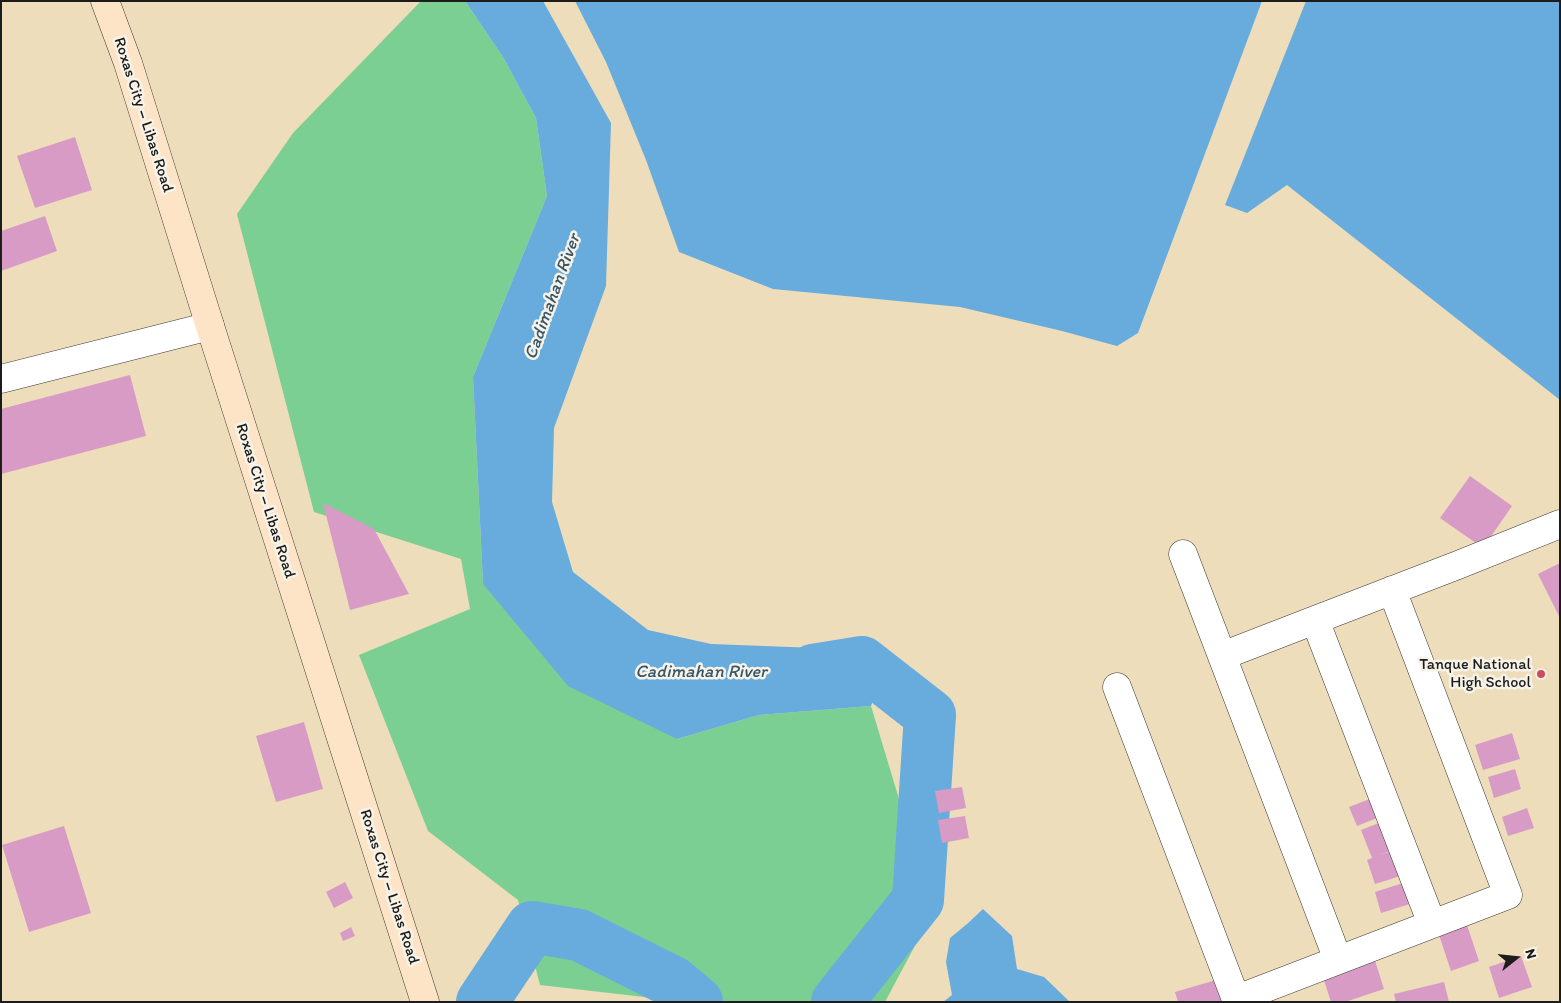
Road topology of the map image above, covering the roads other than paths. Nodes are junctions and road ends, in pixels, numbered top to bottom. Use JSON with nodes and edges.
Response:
{"nodes":[{"id":1,"x":105,"y":1,"type":"edge"},
{"id":2,"x":210,"y":326,"type":"junction"},
{"id":3,"x":1,"y":379,"type":"edge"},
{"id":4,"x":1560,"y":524,"type":"edge"},
{"id":5,"x":1183,"y":554,"type":"dead end"},
{"id":6,"x":1392,"y":590,"type":"junction"},
{"id":7,"x":1315,"y":620,"type":"junction"},
{"id":8,"x":1222,"y":656,"type":"junction"},
{"id":9,"x":1117,"y":687,"type":"dead end"},
{"id":10,"x":1432,"y":924,"type":"junction"},
{"id":11,"x":1338,"y":960,"type":"junction"},
{"id":12,"x":1237,"y":1000,"type":"edge"},
{"id":13,"x":425,"y":1002,"type":"edge"}],
"edges":[{"from":1,"to":2,"type":"main road","name":"Roxas City – Libas Road"},
{"from":2,"to":3,"type":"street"},
{"from":2,"to":13,"type":"main road","name":"Roxas City – Libas Road"},
{"from":4,"to":6,"type":"street"},
{"from":5,"to":8,"type":"street"},
{"from":6,"to":7,"type":"street"},
{"from":6,"to":10,"type":"street"},
{"from":7,"to":8,"type":"street"},
{"from":7,"to":10,"type":"street"},
{"from":8,"to":11,"type":"street"},
{"from":9,"to":12,"type":"street"},
{"from":10,"to":11,"type":"street"},
{"from":11,"to":12,"type":"street"}]}
